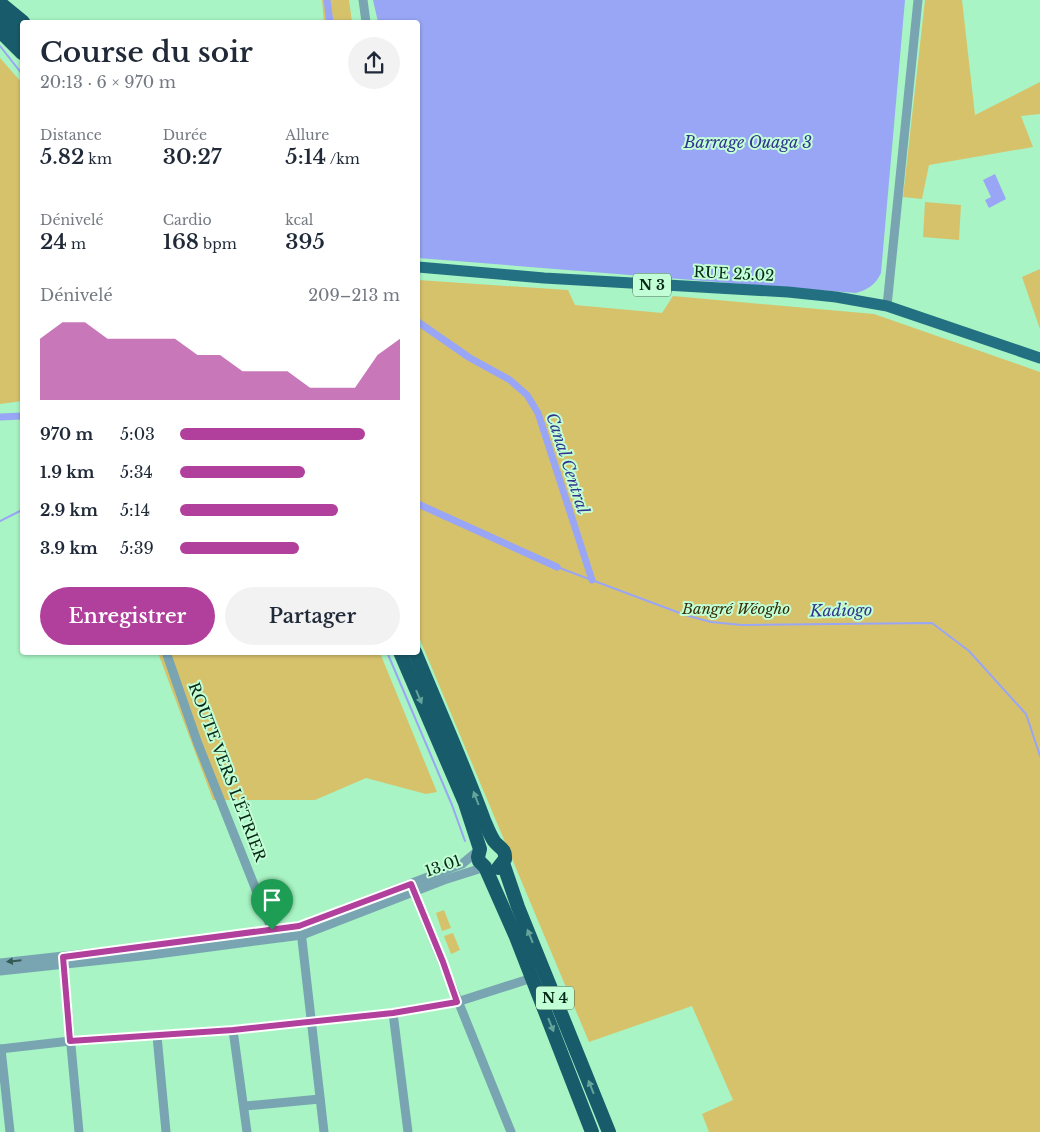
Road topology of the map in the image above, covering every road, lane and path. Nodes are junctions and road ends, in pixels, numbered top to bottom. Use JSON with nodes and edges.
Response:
{"nodes":[{"id":1,"x":363,"y":0,"type":"edge"},
{"id":2,"x":918,"y":0,"type":"edge"},
{"id":3,"x":0,"y":3,"type":"edge"},
{"id":4,"x":0,"y":16,"type":"edge"},
{"id":5,"x":366,"y":20,"type":"edge"},
{"id":6,"x":0,"y":31,"type":"edge"},
{"id":7,"x":19,"y":35,"type":"edge"},
{"id":8,"x":420,"y":267,"type":"edge"},
{"id":9,"x":887,"y":306,"type":"junction"},
{"id":10,"x":1040,"y":358,"type":"edge"},
{"id":11,"x":167,"y":655,"type":"edge"},
{"id":12,"x":401,"y":655,"type":"edge"},
{"id":13,"x":416,"y":655,"type":"edge"},
{"id":14,"x":495,"y":842,"type":"junction"},
{"id":15,"x":480,"y":849,"type":"junction"},
{"id":16,"x":503,"y":863,"type":"junction"},
{"id":17,"x":485,"y":867,"type":"junction"},
{"id":18,"x":412,"y":887,"type":"junction"},
{"id":19,"x":272,"y":930,"type":"junction"},
{"id":20,"x":300,"y":931,"type":"junction"},
{"id":21,"x":63,"y":960,"type":"junction"},
{"id":22,"x":0,"y":963,"type":"edge"},
{"id":23,"x":0,"y":971,"type":"edge"},
{"id":24,"x":532,"y":978,"type":"junction"},
{"id":25,"x":457,"y":1002,"type":"junction"},
{"id":26,"x":393,"y":1013,"type":"junction"},
{"id":27,"x":312,"y":1020,"type":"junction"},
{"id":28,"x":233,"y":1030,"type":"junction"},
{"id":29,"x":156,"y":1036,"type":"junction"},
{"id":30,"x":70,"y":1041,"type":"junction"},
{"id":31,"x":1,"y":1049,"type":"edge"},
{"id":32,"x":320,"y":1099,"type":"junction"},
{"id":33,"x":245,"y":1106,"type":"junction"},
{"id":34,"x":10,"y":1132,"type":"edge"},
{"id":35,"x":79,"y":1132,"type":"edge"},
{"id":36,"x":166,"y":1132,"type":"edge"},
{"id":37,"x":247,"y":1132,"type":"edge"},
{"id":38,"x":324,"y":1132,"type":"edge"},
{"id":39,"x":408,"y":1132,"type":"edge"},
{"id":40,"x":511,"y":1132,"type":"edge"},
{"id":41,"x":592,"y":1132,"type":"edge"},
{"id":42,"x":609,"y":1132,"type":"edge"}],
"edges":[{"from":1,"to":5,"type":"street"},
{"from":2,"to":9,"type":"street"},
{"from":3,"to":7,"type":"highway"},
{"from":4,"to":7,"type":"highway"},
{"from":6,"to":7,"type":"highway"},
{"from":8,"to":9,"type":"main road","name":"RUE 25.02","number":"N 3"},
{"from":9,"to":10,"type":"main road","name":"RUE 25.02","number":"N 3"},
{"from":11,"to":19,"type":"street","name":"ROUTE VERS L'ÉTRIER"},
{"from":12,"to":15,"type":"highway","number":"N 4","one_way":true},
{"from":14,"to":13,"type":"highway","number":"N 4","one_way":true},
{"from":14,"to":15,"type":"highway"},
{"from":14,"to":16,"type":"highway","number":"N 4"},
{"from":15,"to":17,"type":"highway","number":"N 4"},
{"from":15,"to":18,"type":"street","name":"13.01"},
{"from":16,"to":17,"type":"highway"},
{"from":42,"to":16,"type":"highway","number":"N 4","one_way":true},
{"from":17,"to":18,"type":"street","name":"13.01"},
{"from":17,"to":24,"type":"highway","number":"N 4"},
{"from":18,"to":20,"type":"street","name":"13.01"},
{"from":18,"to":25,"type":"street"},
{"from":19,"to":20,"type":"street","name":"13.01"},
{"from":19,"to":21,"type":"street","name":"13.01"},
{"from":20,"to":21,"type":"street","name":"13.01"},
{"from":20,"to":27,"type":"street"},
{"from":21,"to":22,"type":"street","name":"13.01","one_way":true},
{"from":21,"to":23,"type":"street","name":"13.01"},
{"from":21,"to":30,"type":"street"},
{"from":24,"to":25,"type":"street"},
{"from":24,"to":41,"type":"highway","number":"N 4","one_way":true},
{"from":25,"to":26,"type":"street"},
{"from":25,"to":40,"type":"street"},
{"from":26,"to":27,"type":"street"},
{"from":26,"to":39,"type":"street"},
{"from":27,"to":28,"type":"street"},
{"from":27,"to":32,"type":"street"},
{"from":28,"to":29,"type":"street"},
{"from":28,"to":33,"type":"street"},
{"from":29,"to":30,"type":"street"},
{"from":29,"to":36,"type":"street"},
{"from":30,"to":31,"type":"street"},
{"from":30,"to":35,"type":"street"},
{"from":31,"to":34,"type":"street"},
{"from":32,"to":33,"type":"street"},
{"from":32,"to":38,"type":"street"},
{"from":33,"to":37,"type":"street"}]}
